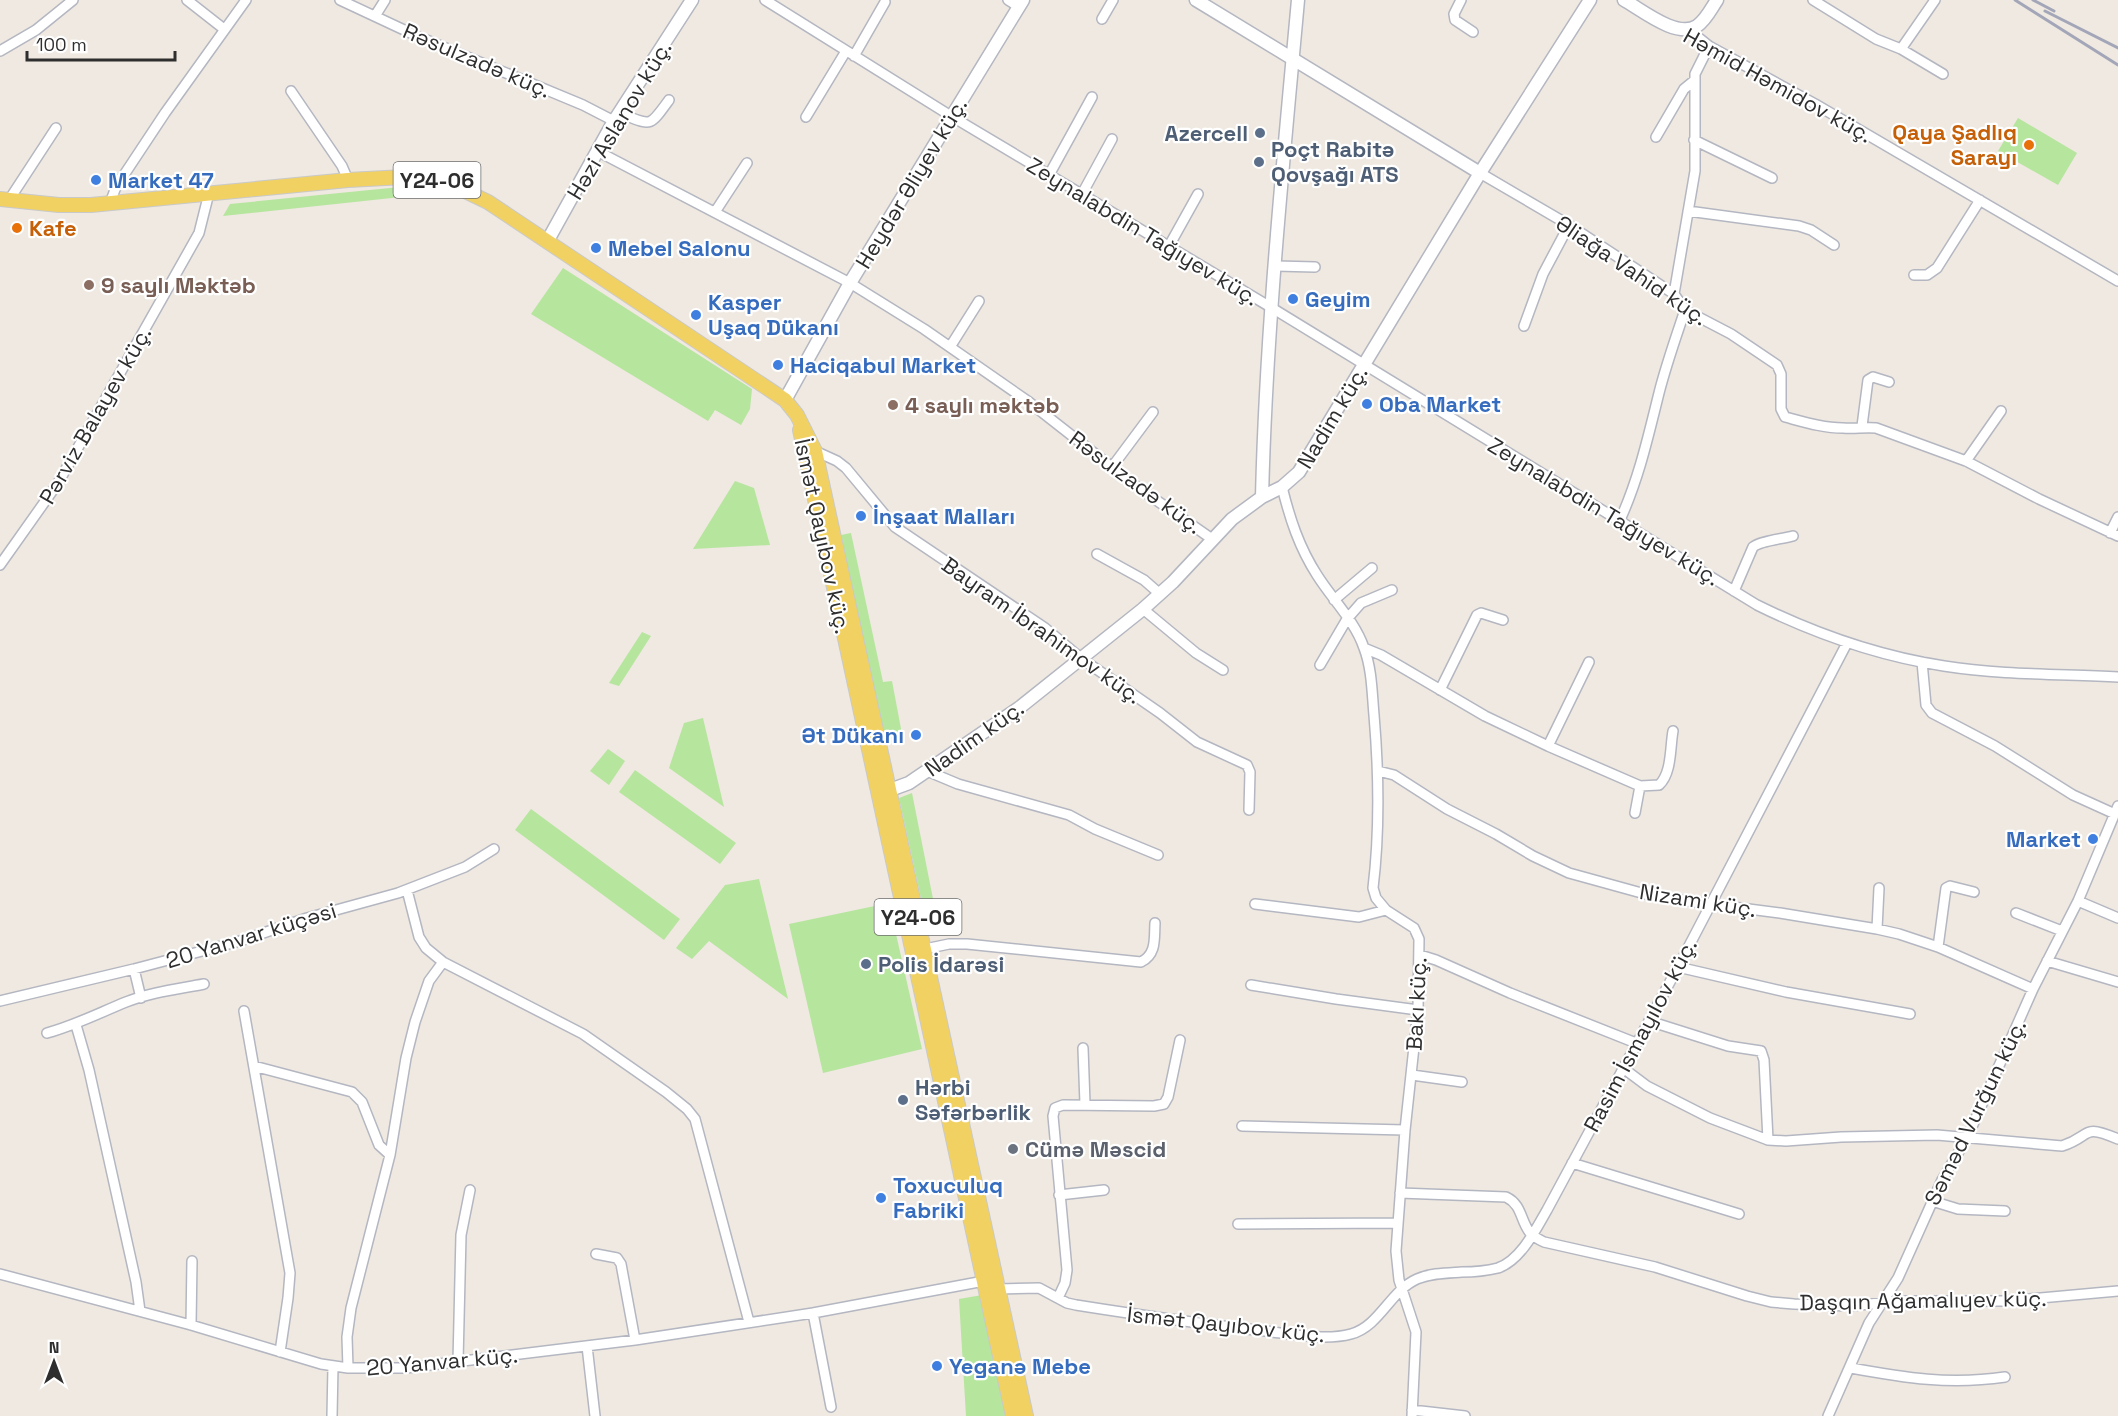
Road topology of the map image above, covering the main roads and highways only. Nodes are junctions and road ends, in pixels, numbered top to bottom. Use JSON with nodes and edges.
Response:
{"nodes":[{"id":1,"x":692,"y":0,"type":"edge"},
{"id":2,"x":1196,"y":0,"type":"edge"},
{"id":3,"x":1298,"y":0,"type":"edge"},
{"id":4,"x":1590,"y":0,"type":"edge"},
{"id":5,"x":1624,"y":0,"type":"edge"},
{"id":6,"x":1717,"y":0,"type":"edge"},
{"id":7,"x":1017,"y":2,"type":"edge"},
{"id":8,"x":1293,"y":59,"type":"junction"},
{"id":9,"x":1480,"y":173,"type":"junction"},
{"id":10,"x":4,"y":200,"type":"edge"},
{"id":11,"x":548,"y":240,"type":"junction"},
{"id":12,"x":785,"y":400,"type":"junction"},
{"id":13,"x":799,"y":422,"type":"junction"},
{"id":14,"x":1262,"y":497,"type":"junction"},
{"id":15,"x":884,"y":792,"type":"junction"},
{"id":16,"x":1013,"y":1416,"type":"edge"},
{"id":17,"x":1026,"y":1416,"type":"edge"}],
"edges":[{"from":1,"to":11,"type":"main road","name":"Həzi Aslanov küç."},
{"from":2,"to":8,"type":"main road","name":"Əliağa Vahid küç."},
{"from":3,"to":8,"type":"main road"},
{"from":4,"to":9,"type":"main road","name":"Nadim küç."},
{"from":5,"to":6,"type":"main road","name":"Həmid Həmidov küç."},
{"from":7,"to":12,"type":"main road","name":"Heydər Əliyev küç."},
{"from":8,"to":9,"type":"main road","name":"Əliağa Vahid küç."},
{"from":8,"to":14,"type":"main road"},
{"from":9,"to":14,"type":"main road","name":"Nadim küç."},
{"from":10,"to":11,"type":"main road","number":"Y24-06"},
{"from":11,"to":12,"type":"main road","number":"Y24-06"},
{"from":12,"to":13,"type":"main road","number":"Y24-06"},
{"from":13,"to":15,"type":"main road","name":"İsmət Qayıbov küç.","number":"Y24-06"},
{"from":13,"to":15,"type":"main road","name":"İsmət Qayıbov küç.","number":"Y24-06"},
{"from":14,"to":15,"type":"main road","name":"Nadim küç."},
{"from":15,"to":16,"type":"main road","name":"İsmət Qayıbov küç.","number":"Y24-06"},
{"from":15,"to":17,"type":"main road","name":"İsmət Qayıbov küç.","number":"Y24-06"}]}
